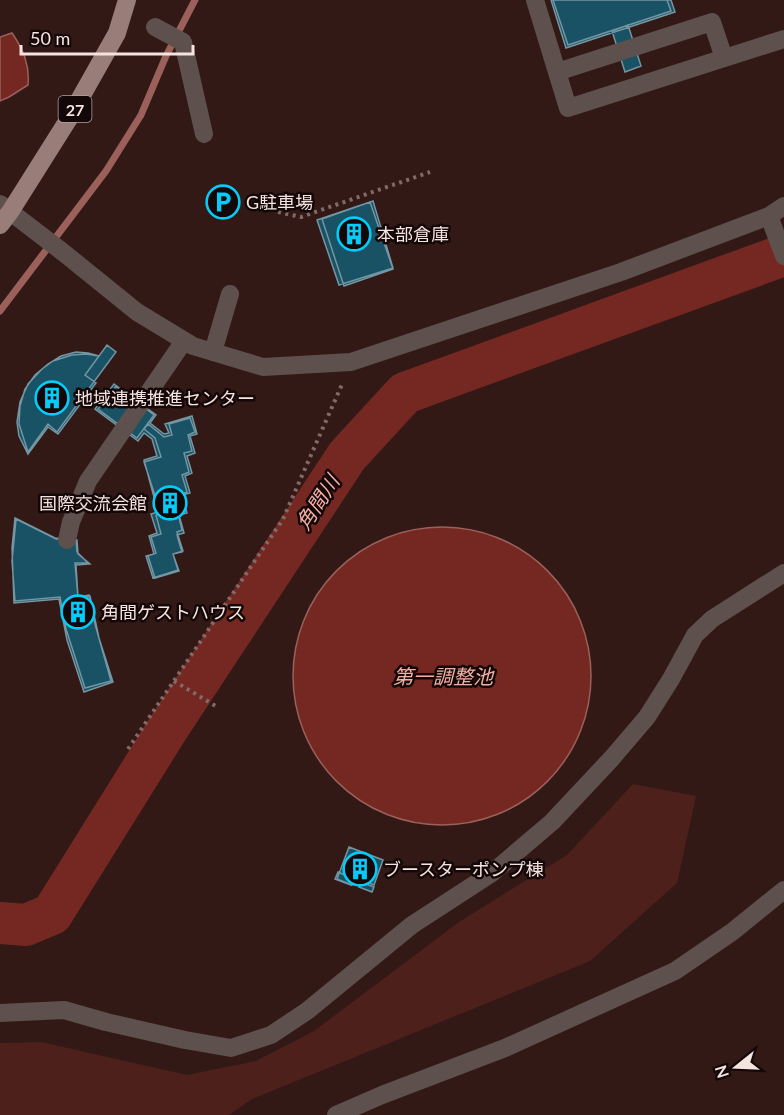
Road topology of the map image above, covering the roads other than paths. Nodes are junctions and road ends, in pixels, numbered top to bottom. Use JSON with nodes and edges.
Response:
{"nodes":[{"id":1,"x":127,"y":0,"type":"edge"},
{"id":2,"x":535,"y":0,"type":"edge"},
{"id":3,"x":158,"y":28,"type":"dead end"},
{"id":4,"x":784,"y":39,"type":"edge"},
{"id":5,"x":724,"y":58,"type":"junction"},
{"id":6,"x":557,"y":72,"type":"junction"},
{"id":7,"x":204,"y":134,"type":"dead end"},
{"id":8,"x":776,"y":211,"type":"edge"},
{"id":9,"x":3,"y":214,"type":"edge"},
{"id":10,"x":781,"y":250,"type":"edge"},
{"id":11,"x":230,"y":294,"type":"dead end"},
{"id":12,"x":184,"y":341,"type":"junction"},
{"id":13,"x":213,"y":352,"type":"junction"},
{"id":14,"x":67,"y":540,"type":"dead end"},
{"id":15,"x":784,"y":573,"type":"edge"},
{"id":16,"x":784,"y":890,"type":"edge"},
{"id":17,"x":0,"y":1013,"type":"edge"},
{"id":18,"x":336,"y":1115,"type":"edge"}],
"edges":[{"from":1,"to":9,"type":"main road","number":"27"},
{"from":2,"to":6,"type":"street"},
{"from":3,"to":7,"type":"street"},
{"from":4,"to":5,"type":"street"},
{"from":5,"to":6,"type":"street"},
{"from":5,"to":6,"type":"street"},
{"from":8,"to":10,"type":"street"},
{"from":8,"to":13,"type":"street"},
{"from":9,"to":12,"type":"street"},
{"from":11,"to":13,"type":"street"},
{"from":12,"to":13,"type":"street"},
{"from":12,"to":14,"type":"street"},
{"from":15,"to":17,"type":"street"},
{"from":16,"to":18,"type":"street"}]}
